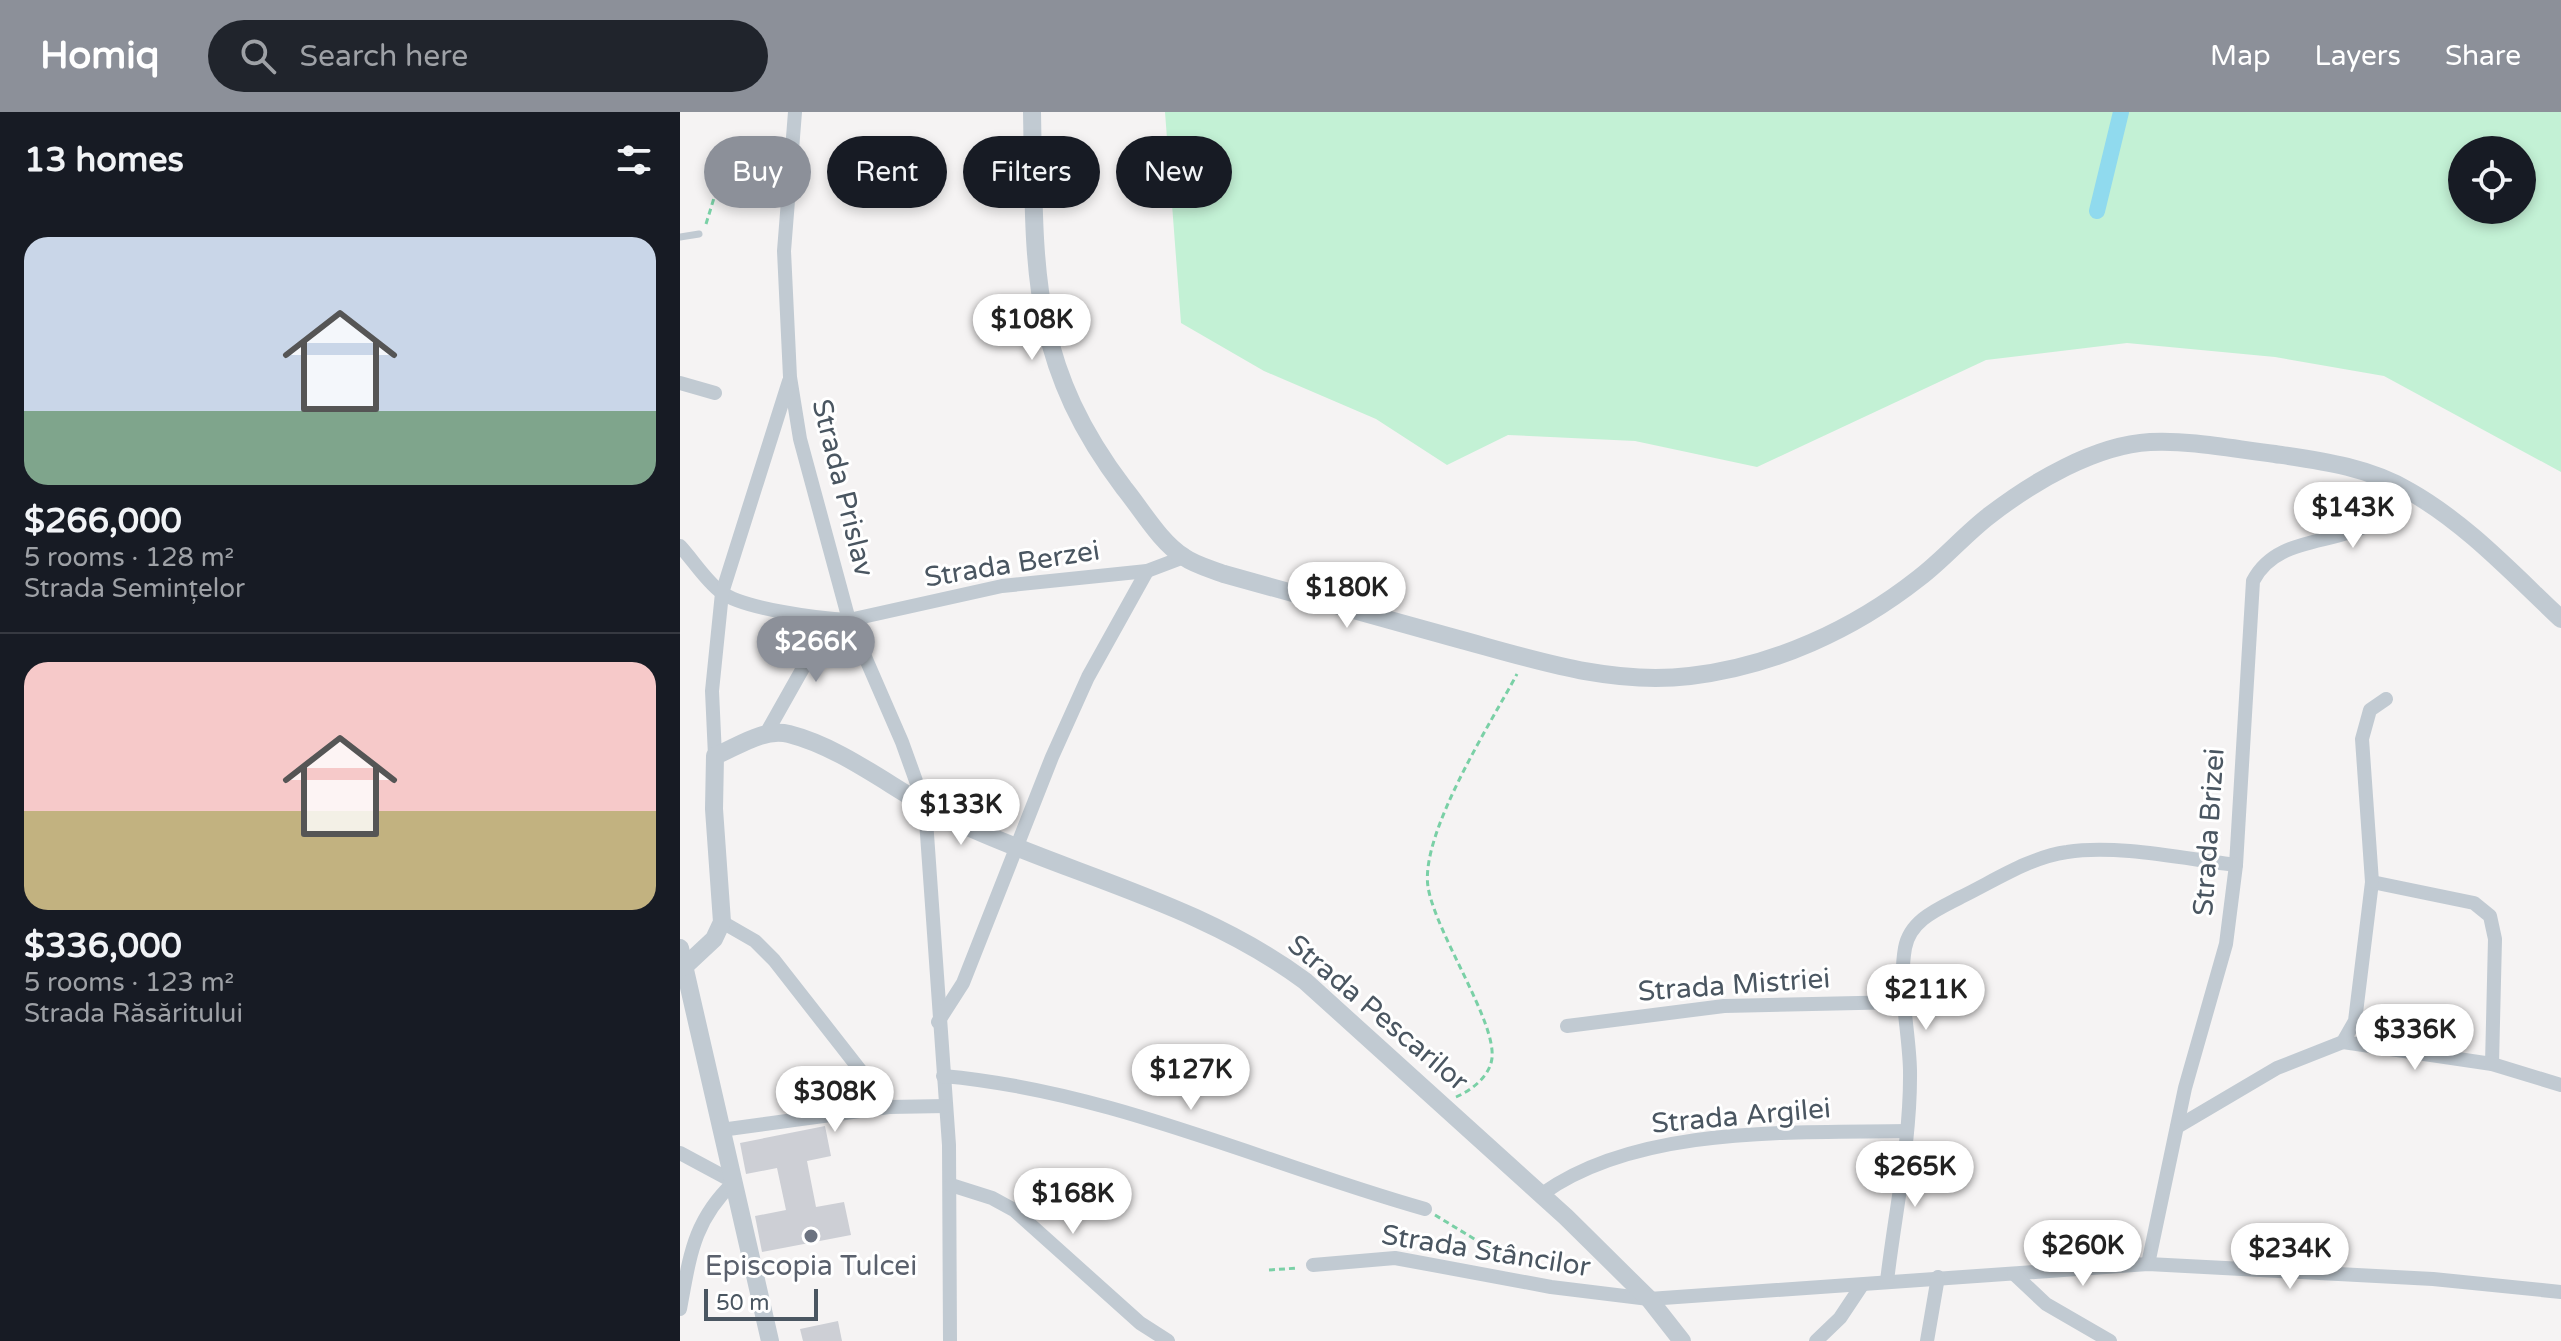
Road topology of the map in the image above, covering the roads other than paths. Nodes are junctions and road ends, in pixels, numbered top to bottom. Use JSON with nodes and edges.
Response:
{"nodes":[{"id":1,"x":795,"y":112,"type":"edge"},
{"id":2,"x":1032,"y":112,"type":"edge"},
{"id":3,"x":699,"y":234,"type":"road end"},
{"id":4,"x":680,"y":237,"type":"edge"},
{"id":5,"x":790,"y":377,"type":"junction"},
{"id":6,"x":681,"y":379,"type":"edge"},
{"id":7,"x":715,"y":393,"type":"dead end"},
{"id":8,"x":2407,"y":489,"type":"junction"},
{"id":9,"x":680,"y":546,"type":"edge"},
{"id":10,"x":1184,"y":557,"type":"junction"},
{"id":11,"x":1147,"y":571,"type":"junction"},
{"id":12,"x":722,"y":593,"type":"junction"},
{"id":13,"x":824,"y":619,"type":"junction"},
{"id":14,"x":2561,"y":619,"type":"edge"},
{"id":15,"x":849,"y":620,"type":"junction"},
{"id":16,"x":2386,"y":699,"type":"dead end"},
{"id":17,"x":767,"y":732,"type":"junction"},
{"id":18,"x":715,"y":756,"type":"junction"},
{"id":19,"x":925,"y":806,"type":"junction"},
{"id":20,"x":1017,"y":847,"type":"junction"},
{"id":21,"x":2236,"y":865,"type":"junction"},
{"id":22,"x":2372,"y":882,"type":"junction"},
{"id":23,"x":722,"y":922,"type":"junction"},
{"id":24,"x":680,"y":948,"type":"edge"},
{"id":25,"x":684,"y":967,"type":"junction"},
{"id":26,"x":685,"y":987,"type":"edge"},
{"id":27,"x":1904,"y":1002,"type":"junction"},
{"id":28,"x":938,"y":1022,"type":"junction"},
{"id":29,"x":1567,"y":1026,"type":"dead end"},
{"id":30,"x":2343,"y":1042,"type":"junction"},
{"id":31,"x":2492,"y":1064,"type":"junction"},
{"id":32,"x":943,"y":1076,"type":"junction"},
{"id":33,"x":2561,"y":1085,"type":"edge"},
{"id":34,"x":946,"y":1106,"type":"junction"},
{"id":35,"x":889,"y":1107,"type":"junction"},
{"id":36,"x":2177,"y":1127,"type":"junction"},
{"id":37,"x":721,"y":1130,"type":"junction"},
{"id":38,"x":1907,"y":1131,"type":"junction"},
{"id":39,"x":680,"y":1153,"type":"edge"},
{"id":40,"x":734,"y":1182,"type":"junction"},
{"id":41,"x":951,"y":1185,"type":"junction"},
{"id":42,"x":1542,"y":1194,"type":"junction"},
{"id":43,"x":1425,"y":1209,"type":"road end"},
{"id":44,"x":2148,"y":1264,"type":"junction"},
{"id":45,"x":1313,"y":1265,"type":"road end"},
{"id":46,"x":2014,"y":1274,"type":"junction"},
{"id":47,"x":1938,"y":1277,"type":"junction"},
{"id":48,"x":1887,"y":1281,"type":"junction"},
{"id":49,"x":1862,"y":1285,"type":"junction"},
{"id":50,"x":2561,"y":1292,"type":"edge"},
{"id":51,"x":1649,"y":1299,"type":"junction"},
{"id":52,"x":680,"y":1309,"type":"edge"},
{"id":53,"x":770,"y":1341,"type":"edge"},
{"id":54,"x":950,"y":1341,"type":"edge"},
{"id":55,"x":1168,"y":1341,"type":"edge"},
{"id":56,"x":1682,"y":1341,"type":"edge"},
{"id":57,"x":1816,"y":1341,"type":"edge"},
{"id":58,"x":1927,"y":1341,"type":"edge"},
{"id":59,"x":2110,"y":1341,"type":"edge"}],
"edges":[{"from":1,"to":5,"type":"street","name":"Strada Prislav"},
{"from":2,"to":10,"type":"street"},
{"from":3,"to":4,"type":"lane"},
{"from":5,"to":12,"type":"street"},
{"from":5,"to":15,"type":"street","name":"Strada Prislav"},
{"from":6,"to":7,"type":"street"},
{"from":8,"to":10,"type":"street"},
{"from":8,"to":14,"type":"street"},
{"from":8,"to":21,"type":"street","name":"Strada Brizei"},
{"from":9,"to":12,"type":"street"},
{"from":10,"to":11,"type":"street","name":"Strada Berzei"},
{"from":11,"to":15,"type":"street","name":"Strada Berzei"},
{"from":11,"to":20,"type":"street"},
{"from":12,"to":13,"type":"street","name":"Strada Berzei"},
{"from":12,"to":18,"type":"street"},
{"from":13,"to":15,"type":"street","name":"Strada Berzei"},
{"from":13,"to":17,"type":"street"},
{"from":15,"to":19,"type":"street","name":"Strada Prislav"},
{"from":16,"to":22,"type":"street"},
{"from":17,"to":18,"type":"street"},
{"from":17,"to":19,"type":"street","name":"Strada Pescarilor"},
{"from":18,"to":23,"type":"street"},
{"from":19,"to":20,"type":"street","name":"Strada Pescarilor"},
{"from":19,"to":28,"type":"street","name":"Strada Prislav"},
{"from":20,"to":28,"type":"street"},
{"from":20,"to":42,"type":"street","name":"Strada Pescarilor"},
{"from":21,"to":27,"type":"street"},
{"from":21,"to":36,"type":"street","name":"Strada Brizei"},
{"from":22,"to":30,"type":"street"},
{"from":22,"to":31,"type":"street"},
{"from":23,"to":25,"type":"street"},
{"from":23,"to":35,"type":"street"},
{"from":24,"to":25,"type":"street"},
{"from":25,"to":26,"type":"street"},
{"from":26,"to":37,"type":"street"},
{"from":27,"to":29,"type":"street","name":"Strada Mistriei"},
{"from":27,"to":38,"type":"street"},
{"from":28,"to":32,"type":"street","name":"Strada Prislav"},
{"from":30,"to":31,"type":"street"},
{"from":30,"to":36,"type":"street"},
{"from":31,"to":33,"type":"street"},
{"from":32,"to":34,"type":"street","name":"Strada Prislav"},
{"from":32,"to":43,"type":"street"},
{"from":34,"to":35,"type":"street"},
{"from":34,"to":41,"type":"street","name":"Strada Prislav"},
{"from":35,"to":37,"type":"street"},
{"from":36,"to":44,"type":"street","name":"Strada Brizei"},
{"from":37,"to":40,"type":"street"},
{"from":38,"to":42,"type":"street","name":"Strada Argilei"},
{"from":38,"to":48,"type":"street"},
{"from":39,"to":40,"type":"street"},
{"from":40,"to":52,"type":"street"},
{"from":40,"to":53,"type":"street"},
{"from":41,"to":54,"type":"street","name":"Strada Prislav"},
{"from":41,"to":55,"type":"street"},
{"from":42,"to":51,"type":"street","name":"Strada Pescarilor"},
{"from":44,"to":46,"type":"street","name":"Strada Stâncilor"},
{"from":44,"to":50,"type":"street","name":"Strada Stâncilor"},
{"from":45,"to":51,"type":"street","name":"Strada Stâncilor"},
{"from":46,"to":47,"type":"street","name":"Strada Stâncilor"},
{"from":46,"to":59,"type":"street"},
{"from":47,"to":48,"type":"street","name":"Strada Stâncilor"},
{"from":47,"to":58,"type":"street"},
{"from":48,"to":49,"type":"street","name":"Strada Stâncilor"},
{"from":49,"to":51,"type":"street","name":"Strada Stâncilor"},
{"from":49,"to":57,"type":"street"},
{"from":51,"to":56,"type":"street","name":"Strada Pescarilor"}]}
